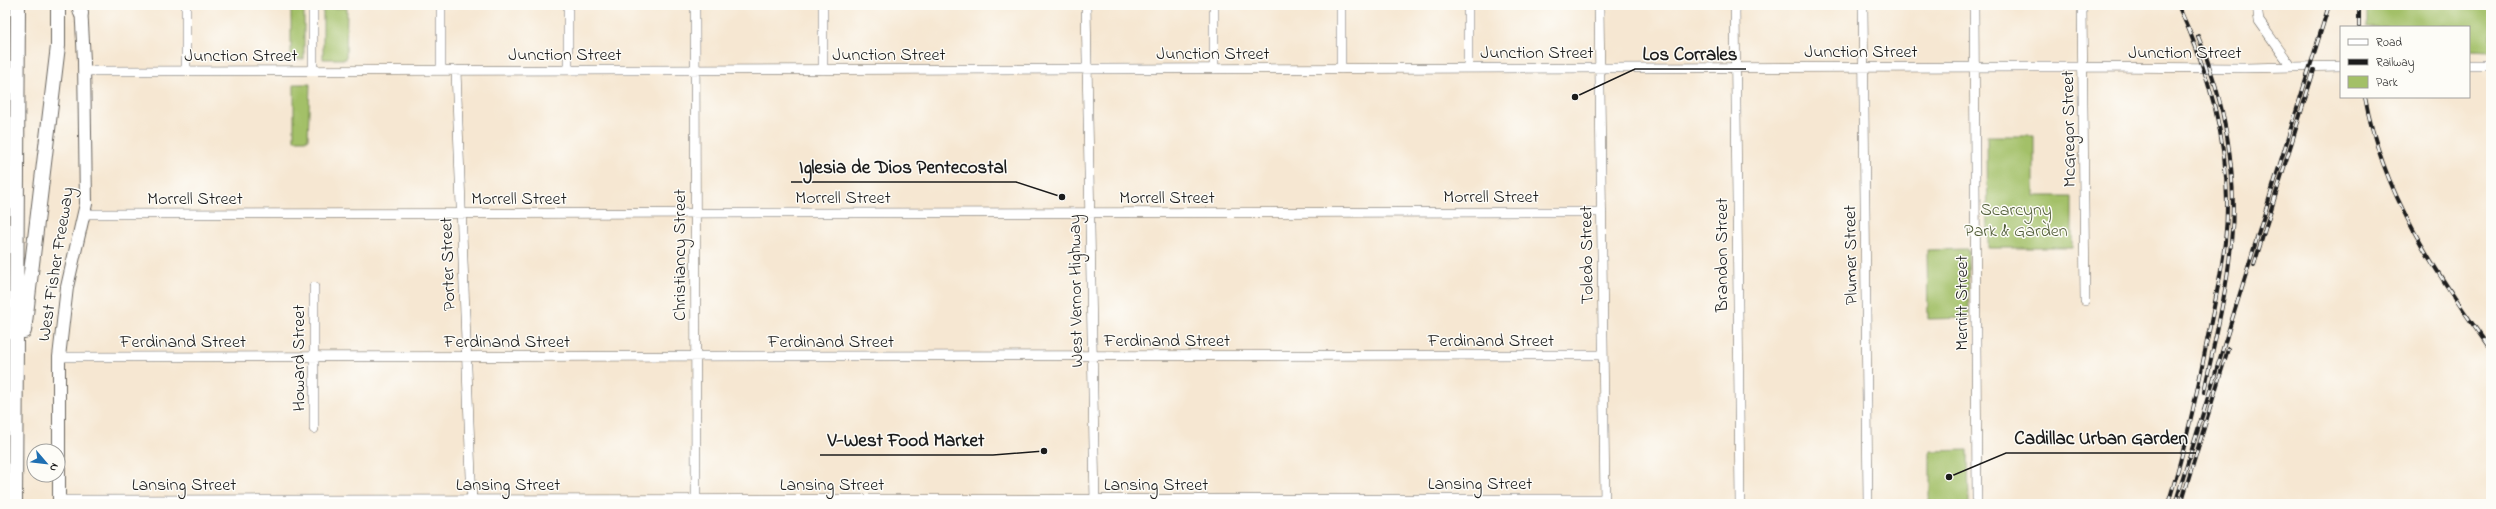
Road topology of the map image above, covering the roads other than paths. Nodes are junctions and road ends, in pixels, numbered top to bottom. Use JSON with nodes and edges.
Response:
{"nodes":[{"id":1,"x":18,"y":5,"type":"edge"},
{"id":2,"x":186,"y":5,"type":"edge"},
{"id":3,"x":313,"y":5,"type":"edge"},
{"id":4,"x":441,"y":5,"type":"edge"},
{"id":5,"x":568,"y":5,"type":"edge"},
{"id":6,"x":695,"y":5,"type":"edge"},
{"id":7,"x":823,"y":5,"type":"edge"},
{"id":8,"x":1086,"y":5,"type":"edge"},
{"id":9,"x":1214,"y":5,"type":"edge"},
{"id":10,"x":1340,"y":5,"type":"edge"},
{"id":11,"x":1468,"y":5,"type":"edge"},
{"id":12,"x":1599,"y":5,"type":"edge"},
{"id":13,"x":1735,"y":5,"type":"edge"},
{"id":14,"x":1863,"y":5,"type":"edge"},
{"id":15,"x":1974,"y":5,"type":"edge"},
{"id":16,"x":2082,"y":5,"type":"edge"},
{"id":17,"x":2257,"y":5,"type":"edge"},
{"id":18,"x":58,"y":7,"type":"edge"},
{"id":19,"x":81,"y":8,"type":"edge"},
{"id":20,"x":2470,"y":65,"type":"edge"},
{"id":21,"x":2491,"y":65,"type":"edge"},
{"id":22,"x":2291,"y":66,"type":"junction"},
{"id":23,"x":2340,"y":66,"type":"edge"},
{"id":24,"x":1736,"y":67,"type":"junction"},
{"id":25,"x":1864,"y":67,"type":"junction"},
{"id":26,"x":1975,"y":67,"type":"junction"},
{"id":27,"x":2083,"y":67,"type":"junction"},
{"id":28,"x":1468,"y":68,"type":"junction"},
{"id":29,"x":1600,"y":68,"type":"junction"},
{"id":30,"x":1088,"y":69,"type":"junction"},
{"id":31,"x":1214,"y":69,"type":"junction"},
{"id":32,"x":1340,"y":69,"type":"junction"},
{"id":33,"x":441,"y":70,"type":"junction"},
{"id":34,"x":456,"y":70,"type":"junction"},
{"id":35,"x":568,"y":70,"type":"junction"},
{"id":36,"x":696,"y":70,"type":"junction"},
{"id":37,"x":823,"y":70,"type":"junction"},
{"id":38,"x":85,"y":71,"type":"junction"},
{"id":39,"x":186,"y":71,"type":"junction"},
{"id":40,"x":313,"y":71,"type":"junction"},
{"id":41,"x":1602,"y":212,"type":"junction"},
{"id":42,"x":695,"y":213,"type":"junction"},
{"id":43,"x":1090,"y":213,"type":"junction"},
{"id":44,"x":84,"y":214,"type":"junction"},
{"id":45,"x":462,"y":214,"type":"junction"},
{"id":46,"x":314,"y":287,"type":"dead end"},
{"id":47,"x":2085,"y":301,"type":"dead end"},
{"id":48,"x":1603,"y":355,"type":"junction"},
{"id":49,"x":1093,"y":356,"type":"junction"},
{"id":50,"x":59,"y":357,"type":"junction"},
{"id":51,"x":314,"y":357,"type":"junction"},
{"id":52,"x":467,"y":357,"type":"junction"},
{"id":53,"x":695,"y":357,"type":"junction"},
{"id":54,"x":16,"y":391,"type":"junction"},
{"id":55,"x":314,"y":429,"type":"dead end"},
{"id":56,"x":59,"y":502,"type":"edge"},
{"id":57,"x":314,"y":502,"type":"edge"},
{"id":58,"x":472,"y":502,"type":"edge"},
{"id":59,"x":696,"y":502,"type":"edge"},
{"id":60,"x":1095,"y":502,"type":"edge"},
{"id":61,"x":1341,"y":502,"type":"edge"},
{"id":62,"x":1605,"y":502,"type":"edge"},
{"id":63,"x":15,"y":504,"type":"edge"},
{"id":64,"x":1740,"y":504,"type":"edge"},
{"id":65,"x":1868,"y":504,"type":"edge"},
{"id":66,"x":1977,"y":504,"type":"edge"}],
"edges":[{"from":1,"to":54,"type":"highway"},
{"from":2,"to":39,"type":"street"},
{"from":3,"to":40,"type":"street"},
{"from":4,"to":33,"type":"street"},
{"from":5,"to":35,"type":"street"},
{"from":6,"to":36,"type":"street","name":"Christiancy Street"},
{"from":7,"to":37,"type":"street"},
{"from":8,"to":30,"type":"street","name":"West Vernor Highway"},
{"from":9,"to":31,"type":"street"},
{"from":10,"to":32,"type":"street"},
{"from":11,"to":28,"type":"street"},
{"from":12,"to":29,"type":"street","name":"Toledo Street"},
{"from":13,"to":24,"type":"street","name":"Brandon Street"},
{"from":14,"to":25,"type":"street","name":"Plumer Street"},
{"from":15,"to":26,"type":"street","name":"Merritt Street"},
{"from":16,"to":27,"type":"street","name":"McGregor Street"},
{"from":17,"to":22,"type":"street"},
{"from":18,"to":54,"type":"highway"},
{"from":19,"to":38,"type":"main road","name":"West Fisher Freeway"},
{"from":20,"to":21,"type":"street"},
{"from":22,"to":23,"type":"street","name":"Junction Street"},
{"from":22,"to":27,"type":"street","name":"Junction Street"},
{"from":24,"to":25,"type":"street","name":"Junction Street"},
{"from":24,"to":29,"type":"street","name":"Junction Street"},
{"from":24,"to":64,"type":"street","name":"Brandon Street"},
{"from":25,"to":26,"type":"street","name":"Junction Street"},
{"from":25,"to":65,"type":"street","name":"Plumer Street"},
{"from":26,"to":27,"type":"street","name":"Junction Street"},
{"from":26,"to":66,"type":"street","name":"Merritt Street"},
{"from":27,"to":47,"type":"street","name":"McGregor Street"},
{"from":28,"to":29,"type":"street","name":"Junction Street"},
{"from":28,"to":32,"type":"street","name":"Junction Street"},
{"from":29,"to":41,"type":"street","name":"Toledo Street"},
{"from":30,"to":31,"type":"street","name":"Junction Street"},
{"from":30,"to":37,"type":"street","name":"Junction Street"},
{"from":30,"to":43,"type":"street","name":"West Vernor Highway"},
{"from":31,"to":32,"type":"street","name":"Junction Street"},
{"from":33,"to":34,"type":"street","name":"Junction Street"},
{"from":33,"to":40,"type":"street","name":"Junction Street"},
{"from":34,"to":35,"type":"street","name":"Junction Street"},
{"from":34,"to":45,"type":"street","name":"Porter Street"},
{"from":35,"to":36,"type":"street","name":"Junction Street"},
{"from":36,"to":37,"type":"street","name":"Junction Street"},
{"from":36,"to":42,"type":"street","name":"Christiancy Street"},
{"from":38,"to":39,"type":"street","name":"Junction Street"},
{"from":38,"to":44,"type":"main road","name":"West Fisher Freeway"},
{"from":39,"to":40,"type":"street","name":"Junction Street"},
{"from":41,"to":43,"type":"street","name":"Morrell Street"},
{"from":41,"to":48,"type":"street","name":"Toledo Street"},
{"from":42,"to":43,"type":"street","name":"Morrell Street"},
{"from":42,"to":45,"type":"street","name":"Morrell Street"},
{"from":42,"to":53,"type":"street","name":"Christiancy Street"},
{"from":43,"to":49,"type":"street","name":"West Vernor Highway"},
{"from":44,"to":45,"type":"street","name":"Morrell Street"},
{"from":44,"to":50,"type":"main road","name":"West Fisher Freeway"},
{"from":45,"to":52,"type":"street","name":"Porter Street"},
{"from":46,"to":51,"type":"street","name":"Howard Street"},
{"from":48,"to":49,"type":"street","name":"Ferdinand Street"},
{"from":48,"to":62,"type":"street","name":"Toledo Street"},
{"from":49,"to":53,"type":"street","name":"Ferdinand Street"},
{"from":49,"to":60,"type":"street","name":"West Vernor Highway"},
{"from":50,"to":51,"type":"street","name":"Ferdinand Street"},
{"from":50,"to":56,"type":"main road","name":"West Fisher Freeway"},
{"from":51,"to":52,"type":"street","name":"Ferdinand Street"},
{"from":51,"to":55,"type":"street","name":"Howard Street"},
{"from":52,"to":53,"type":"street","name":"Ferdinand Street"},
{"from":52,"to":58,"type":"street","name":"Porter Street"},
{"from":53,"to":59,"type":"street","name":"Christiancy Street"},
{"from":54,"to":63,"type":"highway"},
{"from":56,"to":57,"type":"street","name":"Lansing Street"},
{"from":57,"to":58,"type":"street","name":"Lansing Street"},
{"from":58,"to":59,"type":"street","name":"Lansing Street"},
{"from":59,"to":60,"type":"street","name":"Lansing Street"},
{"from":60,"to":61,"type":"street","name":"Lansing Street"},
{"from":61,"to":62,"type":"street","name":"Lansing Street"}]}
